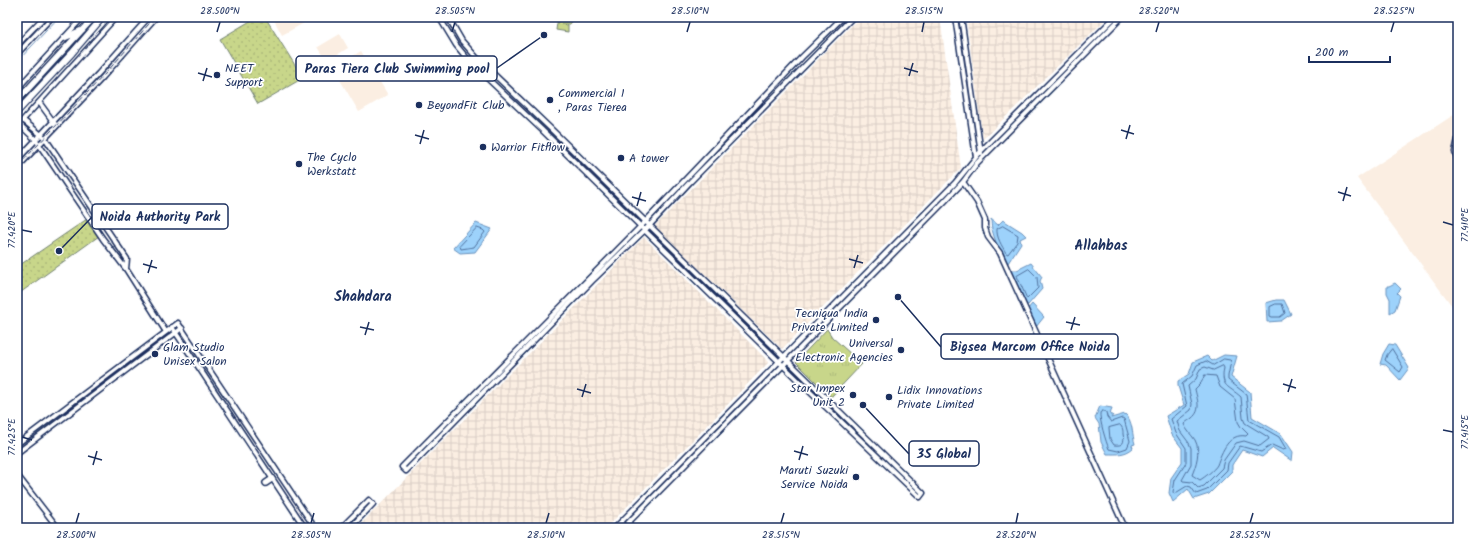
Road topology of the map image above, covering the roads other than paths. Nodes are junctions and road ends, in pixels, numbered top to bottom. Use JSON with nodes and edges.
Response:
{"nodes":[{"id":1,"x":44,"y":17,"type":"edge"},
{"id":2,"x":52,"y":17,"type":"edge"},
{"id":3,"x":83,"y":17,"type":"edge"},
{"id":4,"x":94,"y":17,"type":"edge"},
{"id":5,"x":103,"y":17,"type":"edge"},
{"id":6,"x":116,"y":17,"type":"edge"},
{"id":7,"x":149,"y":17,"type":"edge"},
{"id":8,"x":156,"y":17,"type":"edge"},
{"id":9,"x":439,"y":17,"type":"edge"},
{"id":10,"x":448,"y":17,"type":"edge"},
{"id":11,"x":843,"y":17,"type":"edge"},
{"id":12,"x":852,"y":17,"type":"edge"},
{"id":13,"x":955,"y":17,"type":"edge"},
{"id":14,"x":961,"y":17,"type":"edge"},
{"id":15,"x":1115,"y":17,"type":"edge"},
{"id":16,"x":1122,"y":17,"type":"edge"},
{"id":17,"x":85,"y":28,"type":"junction"},
{"id":18,"x":64,"y":38,"type":"junction"},
{"id":19,"x":17,"y":45,"type":"edge"},
{"id":20,"x":17,"y":54,"type":"edge"},
{"id":21,"x":784,"y":75,"type":"junction"},
{"id":22,"x":791,"y":82,"type":"junction"},
{"id":23,"x":17,"y":89,"type":"edge"},
{"id":24,"x":17,"y":101,"type":"edge"},
{"id":25,"x":39,"y":102,"type":"junction"},
{"id":26,"x":17,"y":112,"type":"edge"},
{"id":27,"x":23,"y":120,"type":"junction"},
{"id":28,"x":54,"y":122,"type":"junction"},
{"id":29,"x":18,"y":125,"type":"edge"},
{"id":30,"x":57,"y":126,"type":"junction"},
{"id":31,"x":42,"y":134,"type":"junction"},
{"id":32,"x":45,"y":138,"type":"junction"},
{"id":33,"x":1458,"y":139,"type":"edge"},
{"id":34,"x":36,"y":140,"type":"junction"},
{"id":35,"x":39,"y":144,"type":"junction"},
{"id":36,"x":981,"y":151,"type":"junction"},
{"id":37,"x":976,"y":157,"type":"junction"},
{"id":38,"x":982,"y":158,"type":"junction"},
{"id":39,"x":17,"y":160,"type":"edge"},
{"id":40,"x":1458,"y":161,"type":"edge"},
{"id":41,"x":977,"y":163,"type":"junction"},
{"id":42,"x":17,"y":168,"type":"edge"},
{"id":43,"x":963,"y":182,"type":"junction"},
{"id":44,"x":645,"y":222,"type":"junction"},
{"id":45,"x":640,"y":226,"type":"junction"},
{"id":46,"x":650,"y":226,"type":"junction"},
{"id":47,"x":644,"y":230,"type":"junction"},
{"id":48,"x":127,"y":259,"type":"junction"},
{"id":49,"x":121,"y":263,"type":"junction"},
{"id":50,"x":126,"y":269,"type":"junction"},
{"id":51,"x":172,"y":327,"type":"junction"},
{"id":52,"x":182,"y":328,"type":"junction"},
{"id":53,"x":166,"y":332,"type":"junction"},
{"id":54,"x":176,"y":333,"type":"junction"},
{"id":55,"x":784,"y":357,"type":"junction"},
{"id":56,"x":788,"y":361,"type":"junction"},
{"id":57,"x":781,"y":364,"type":"junction"},
{"id":58,"x":17,"y":444,"type":"edge"},
{"id":59,"x":17,"y":453,"type":"edge"},
{"id":60,"x":17,"y":475,"type":"edge"},
{"id":61,"x":272,"y":478,"type":"junction"},
{"id":62,"x":266,"y":483,"type":"dead end"},
{"id":63,"x":58,"y":528,"type":"edge"},
{"id":64,"x":305,"y":528,"type":"edge"},
{"id":65,"x":315,"y":528,"type":"edge"},
{"id":66,"x":341,"y":528,"type":"edge"},
{"id":67,"x":350,"y":528,"type":"edge"},
{"id":68,"x":615,"y":528,"type":"edge"},
{"id":69,"x":624,"y":528,"type":"edge"},
{"id":70,"x":1125,"y":528,"type":"edge"}],
"edges":[{"from":1,"to":19,"type":"street"},
{"from":2,"to":20,"type":"street"},
{"from":3,"to":18,"type":"street"},
{"from":4,"to":17,"type":"highway"},
{"from":5,"to":26,"type":"highway"},
{"from":6,"to":25,"type":"street"},
{"from":7,"to":28,"type":"street"},
{"from":8,"to":30,"type":"street"},
{"from":9,"to":45,"type":"street"},
{"from":10,"to":44,"type":"street"},
{"from":11,"to":21,"type":"street"},
{"from":12,"to":22,"type":"street"},
{"from":13,"to":37,"type":"street"},
{"from":14,"to":36,"type":"street"},
{"from":15,"to":36,"type":"street"},
{"from":16,"to":38,"type":"street"},
{"from":17,"to":18,"type":"highway"},
{"from":17,"to":24,"type":"highway"},
{"from":18,"to":23,"type":"street"},
{"from":21,"to":22,"type":"street"},
{"from":21,"to":44,"type":"street"},
{"from":22,"to":46,"type":"street"},
{"from":25,"to":27,"type":"street"},
{"from":25,"to":28,"type":"street"},
{"from":27,"to":29,"type":"street"},
{"from":27,"to":31,"type":"street"},
{"from":28,"to":30,"type":"street"},
{"from":28,"to":31,"type":"street"},
{"from":29,"to":34,"type":"street"},
{"from":30,"to":32,"type":"street"},
{"from":31,"to":32,"type":"street"},
{"from":31,"to":34,"type":"street"},
{"from":32,"to":35,"type":"street"},
{"from":32,"to":48,"type":"street"},
{"from":33,"to":40,"type":"street"},
{"from":34,"to":35,"type":"street"},
{"from":34,"to":39,"type":"street"},
{"from":35,"to":42,"type":"street"},
{"from":35,"to":49,"type":"street"},
{"from":36,"to":37,"type":"street"},
{"from":36,"to":38,"type":"street"},
{"from":37,"to":41,"type":"street"},
{"from":37,"to":55,"type":"street"},
{"from":38,"to":41,"type":"street"},
{"from":41,"to":43,"type":"street"},
{"from":43,"to":56,"type":"street"},
{"from":43,"to":70,"type":"street"},
{"from":44,"to":45,"type":"street"},
{"from":44,"to":46,"type":"street"},
{"from":45,"to":47,"type":"street"},
{"from":45,"to":47,"type":"street"},
{"from":46,"to":47,"type":"street"},
{"from":46,"to":55,"type":"street"},
{"from":47,"to":57,"type":"street"},
{"from":48,"to":49,"type":"street"},
{"from":48,"to":50,"type":"street"},
{"from":49,"to":50,"type":"street"},
{"from":50,"to":53,"type":"street"},
{"from":51,"to":52,"type":"street"},
{"from":51,"to":53,"type":"street"},
{"from":51,"to":54,"type":"street"},
{"from":52,"to":54,"type":"street"},
{"from":52,"to":65,"type":"street"},
{"from":53,"to":58,"type":"street"},
{"from":54,"to":59,"type":"street"},
{"from":54,"to":61,"type":"street"},
{"from":55,"to":56,"type":"street"},
{"from":55,"to":57,"type":"street"},
{"from":56,"to":57,"type":"street"},
{"from":56,"to":57,"type":"street"},
{"from":57,"to":68,"type":"street"},
{"from":57,"to":69,"type":"street"},
{"from":60,"to":63,"type":"street"},
{"from":61,"to":62,"type":"main road"},
{"from":61,"to":64,"type":"street"},
{"from":66,"to":67,"type":"street"}]}
